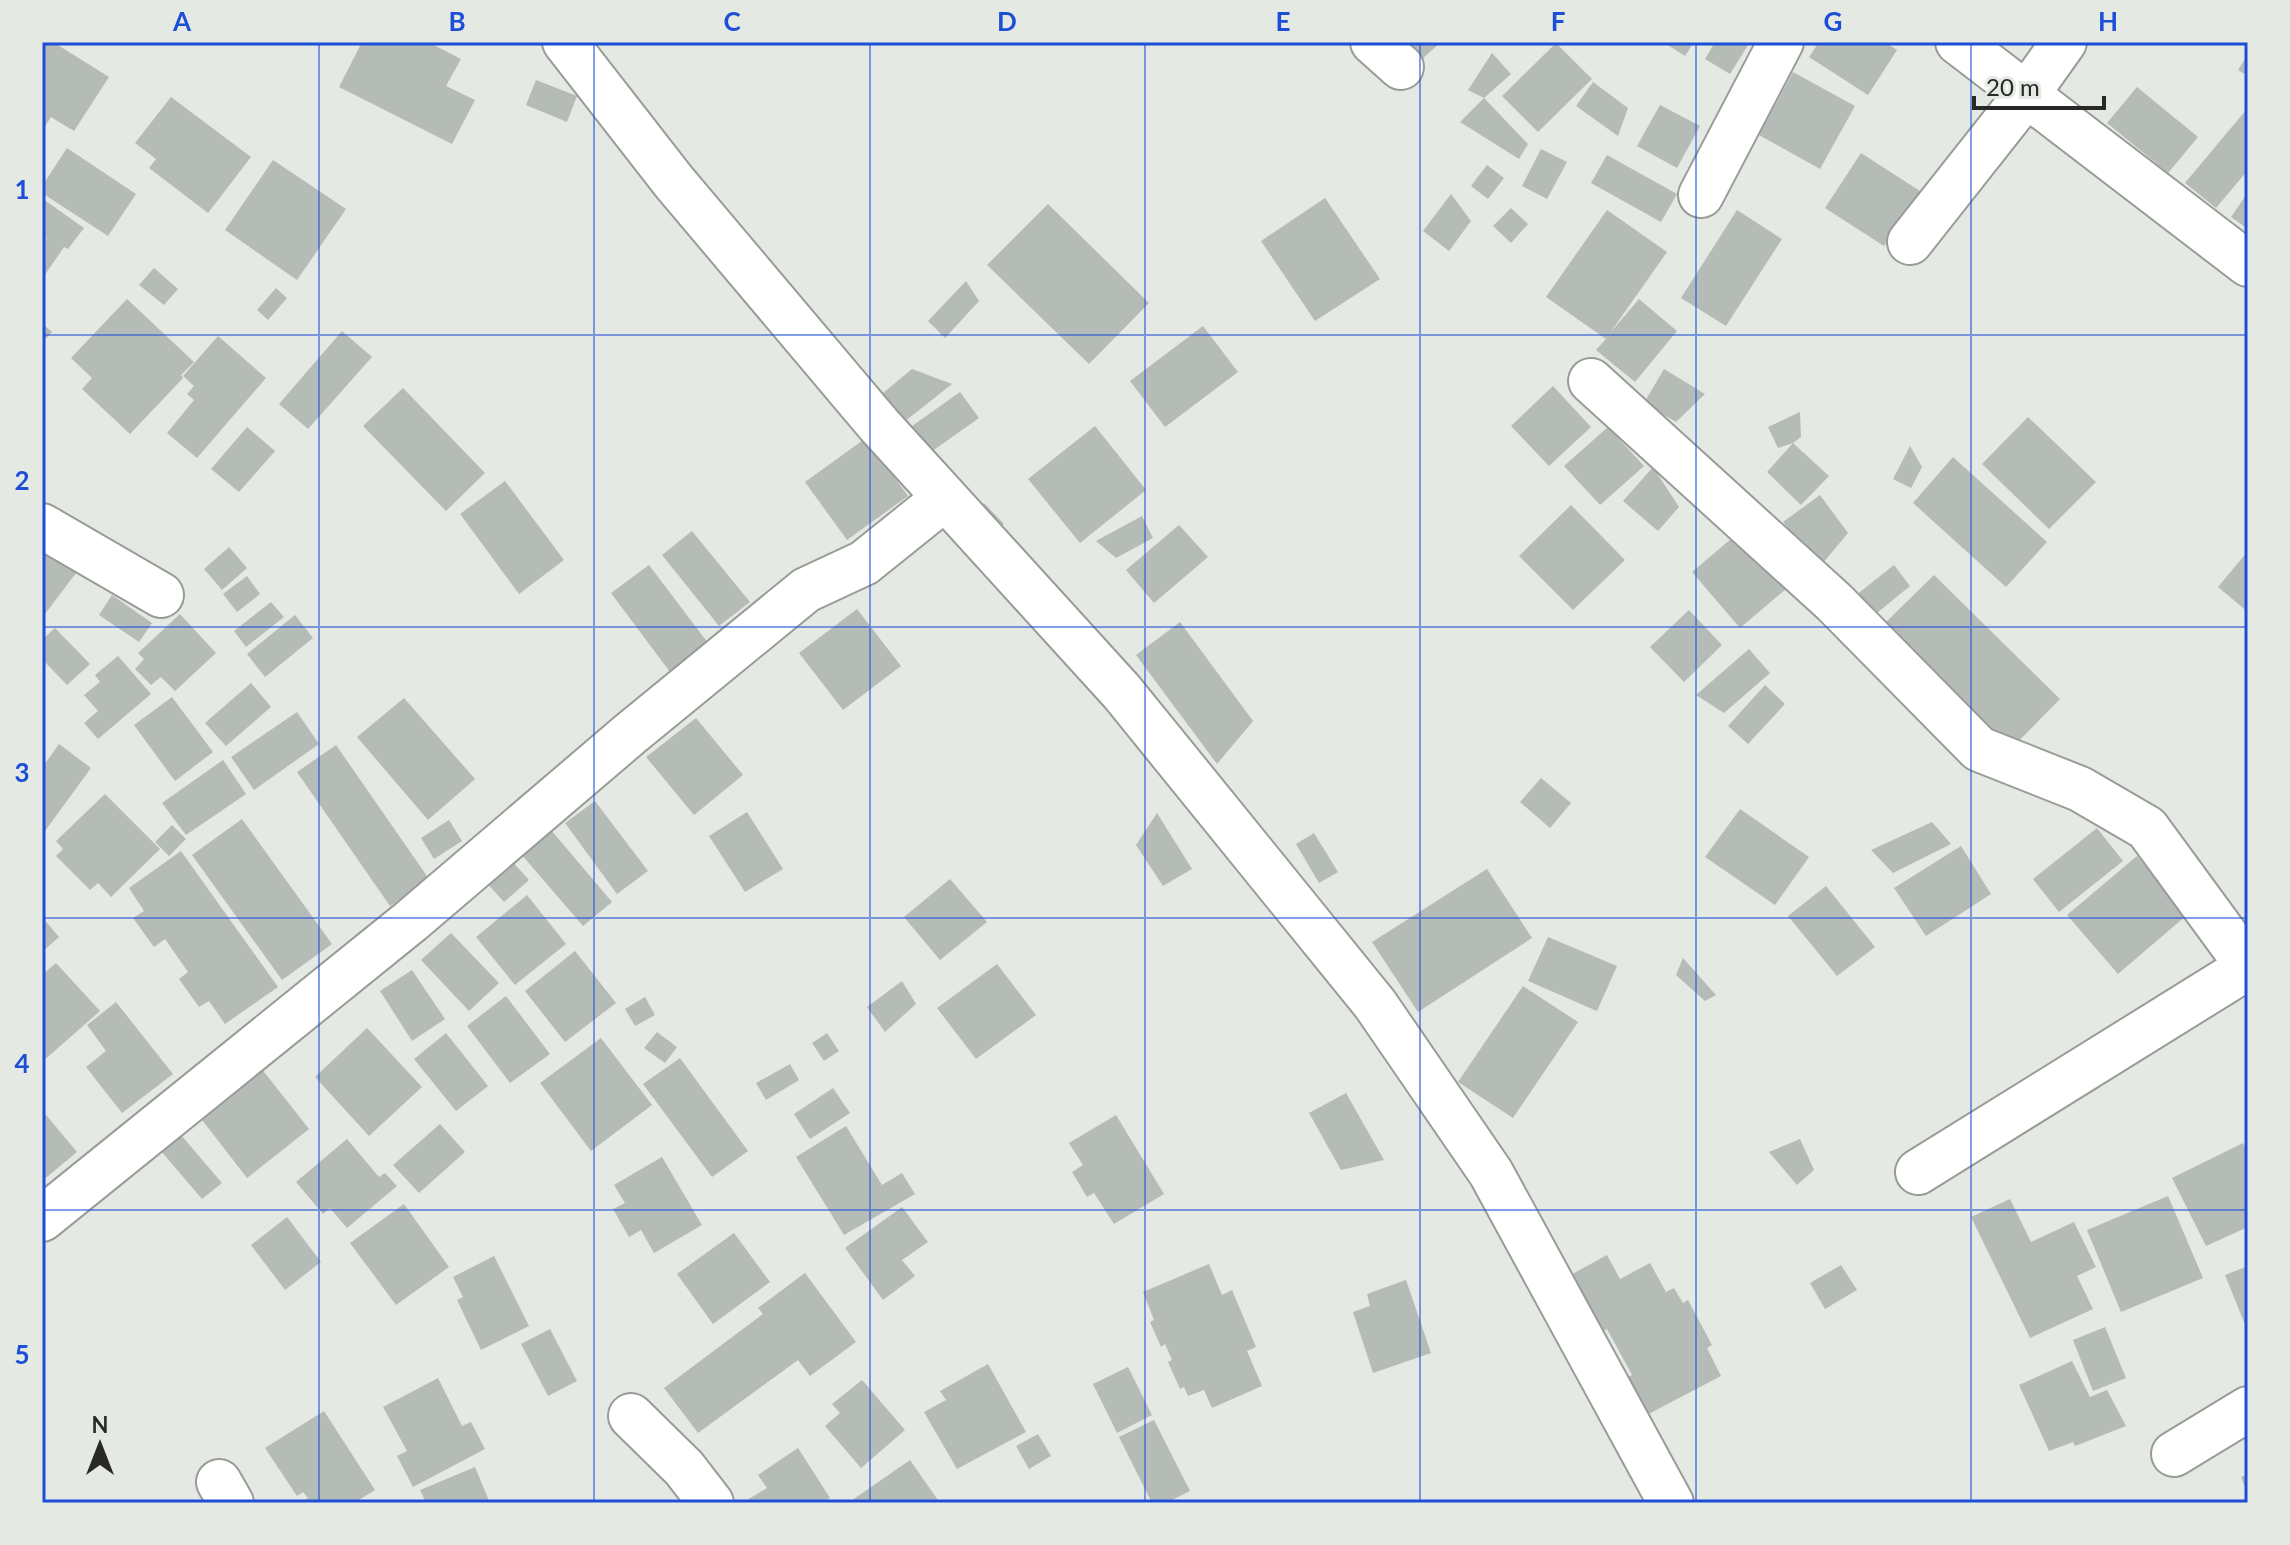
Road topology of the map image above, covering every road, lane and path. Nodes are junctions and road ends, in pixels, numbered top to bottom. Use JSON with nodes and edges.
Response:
{"nodes":[{"id":1,"x":565,"y":42,"type":"edge"},
{"id":2,"x":1781,"y":42,"type":"edge"},
{"id":3,"x":1958,"y":42,"type":"edge"},
{"id":4,"x":2064,"y":42,"type":"edge"},
{"id":5,"x":2027,"y":94,"type":"junction"},
{"id":6,"x":1701,"y":195,"type":"dead end"},
{"id":7,"x":1910,"y":242,"type":"dead end"},
{"id":8,"x":2248,"y":264,"type":"edge"},
{"id":9,"x":1591,"y":381,"type":"dead end"},
{"id":10,"x":945,"y":498,"type":"junction"},
{"id":11,"x":42,"y":526,"type":"edge"},
{"id":12,"x":161,"y":595,"type":"dead end"},
{"id":13,"x":2248,"y":967,"type":"edge"},
{"id":14,"x":1918,"y":1172,"type":"dead end"},
{"id":15,"x":42,"y":1219,"type":"edge"},
{"id":16,"x":2248,"y":1409,"type":"edge"},
{"id":17,"x":631,"y":1416,"type":"dead end"},
{"id":18,"x":2174,"y":1454,"type":"dead end"},
{"id":19,"x":711,"y":1503,"type":"edge"},
{"id":20,"x":1671,"y":1503,"type":"edge"}],
"edges":[{"from":1,"to":10,"type":"street"},
{"from":2,"to":6,"type":"street"},
{"from":3,"to":5,"type":"street"},
{"from":4,"to":5,"type":"street"},
{"from":5,"to":7,"type":"street"},
{"from":5,"to":8,"type":"street"},
{"from":9,"to":13,"type":"street"},
{"from":10,"to":15,"type":"street"},
{"from":10,"to":20,"type":"street"},
{"from":11,"to":12,"type":"street"},
{"from":13,"to":14,"type":"street"},
{"from":16,"to":18,"type":"street"},
{"from":17,"to":19,"type":"street"}]}
